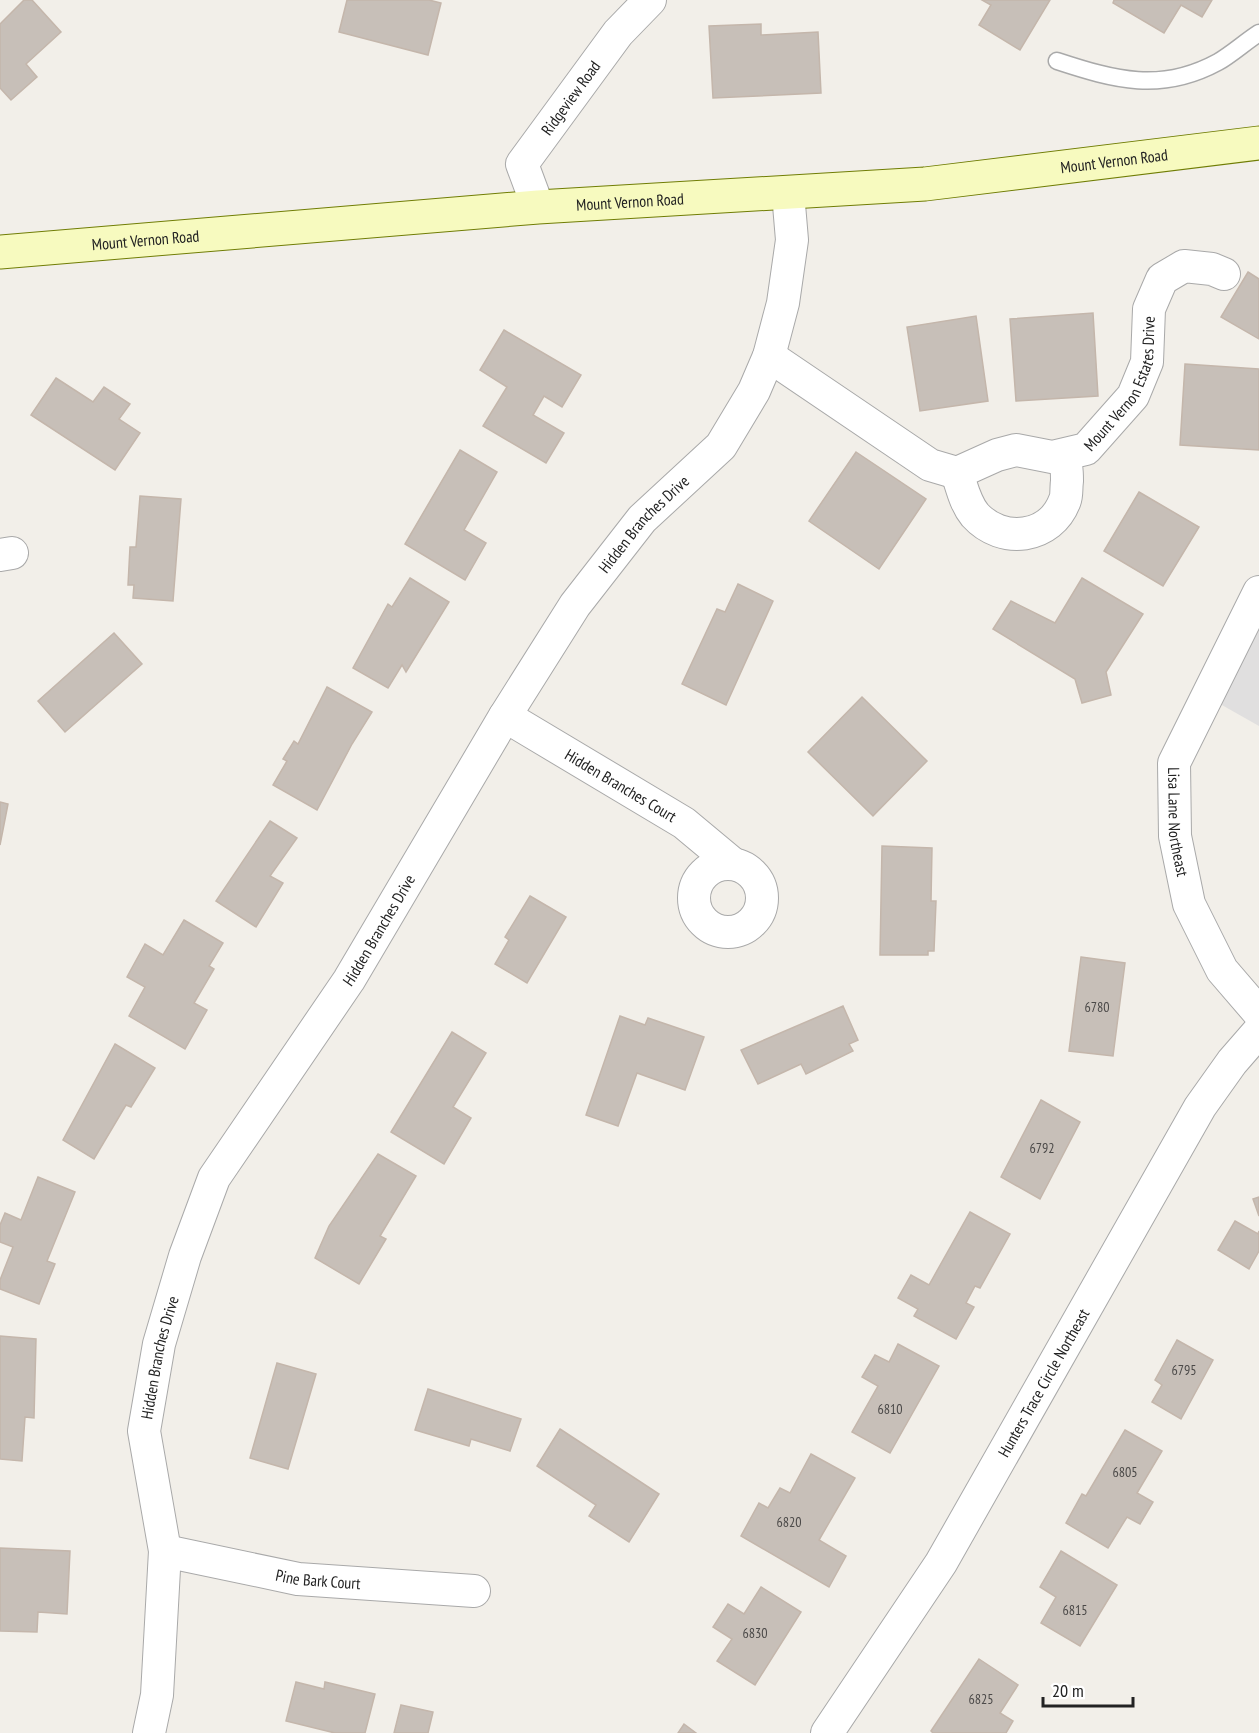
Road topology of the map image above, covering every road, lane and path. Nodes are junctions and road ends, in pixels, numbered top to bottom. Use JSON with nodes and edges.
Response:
{"nodes":[{"id":1,"x":650,"y":0,"type":"edge"},
{"id":2,"x":1259,"y":33,"type":"edge"},
{"id":3,"x":1058,"y":61,"type":"dead end"},
{"id":4,"x":1259,"y":143,"type":"edge"},
{"id":5,"x":788,"y":193,"type":"junction"},
{"id":6,"x":538,"y":207,"type":"junction"},
{"id":7,"x":0,"y":252,"type":"edge"},
{"id":8,"x":1224,"y":274,"type":"dead end"},
{"id":9,"x":769,"y":356,"type":"junction"},
{"id":10,"x":1060,"y":456,"type":"junction"},
{"id":11,"x":957,"y":473,"type":"junction"},
{"id":12,"x":1259,"y":592,"type":"edge"},
{"id":13,"x":505,"y":716,"type":"junction"},
{"id":14,"x":732,"y":863,"type":"dead end"},
{"id":15,"x":1259,"y":1013,"type":"edge"},
{"id":16,"x":1259,"y":1031,"type":"edge"},
{"id":17,"x":165,"y":1551,"type":"junction"},
{"id":18,"x":474,"y":1591,"type":"dead end"},
{"id":19,"x":150,"y":1733,"type":"edge"},
{"id":20,"x":827,"y":1733,"type":"edge"}],
"edges":[{"from":1,"to":6,"type":"street","name":"Ridgeview Road"},
{"from":2,"to":3,"type":"lane"},
{"from":4,"to":5,"type":"street","name":"Mount Vernon Road"},
{"from":5,"to":6,"type":"street","name":"Mount Vernon Road"},
{"from":5,"to":9,"type":"street","name":"Hidden Branches Drive"},
{"from":6,"to":7,"type":"street","name":"Mount Vernon Road"},
{"from":8,"to":10,"type":"street","name":"Mount Vernon Estates Drive"},
{"from":9,"to":11,"type":"street"},
{"from":9,"to":13,"type":"street","name":"Hidden Branches Drive"},
{"from":10,"to":11,"type":"street","name":"Mount Vernon Estates Drive"},
{"from":10,"to":11,"type":"street"},
{"from":12,"to":15,"type":"street","name":"Lisa Lane Northeast"},
{"from":13,"to":14,"type":"street","name":"Hidden Branches Court"},
{"from":13,"to":17,"type":"street","name":"Hidden Branches Drive"},
{"from":16,"to":20,"type":"street","name":"Hunters Trace Circle Northeast"},
{"from":17,"to":18,"type":"street","name":"Pine Bark Court"},
{"from":17,"to":19,"type":"street","name":"Hidden Branches Drive"}]}
